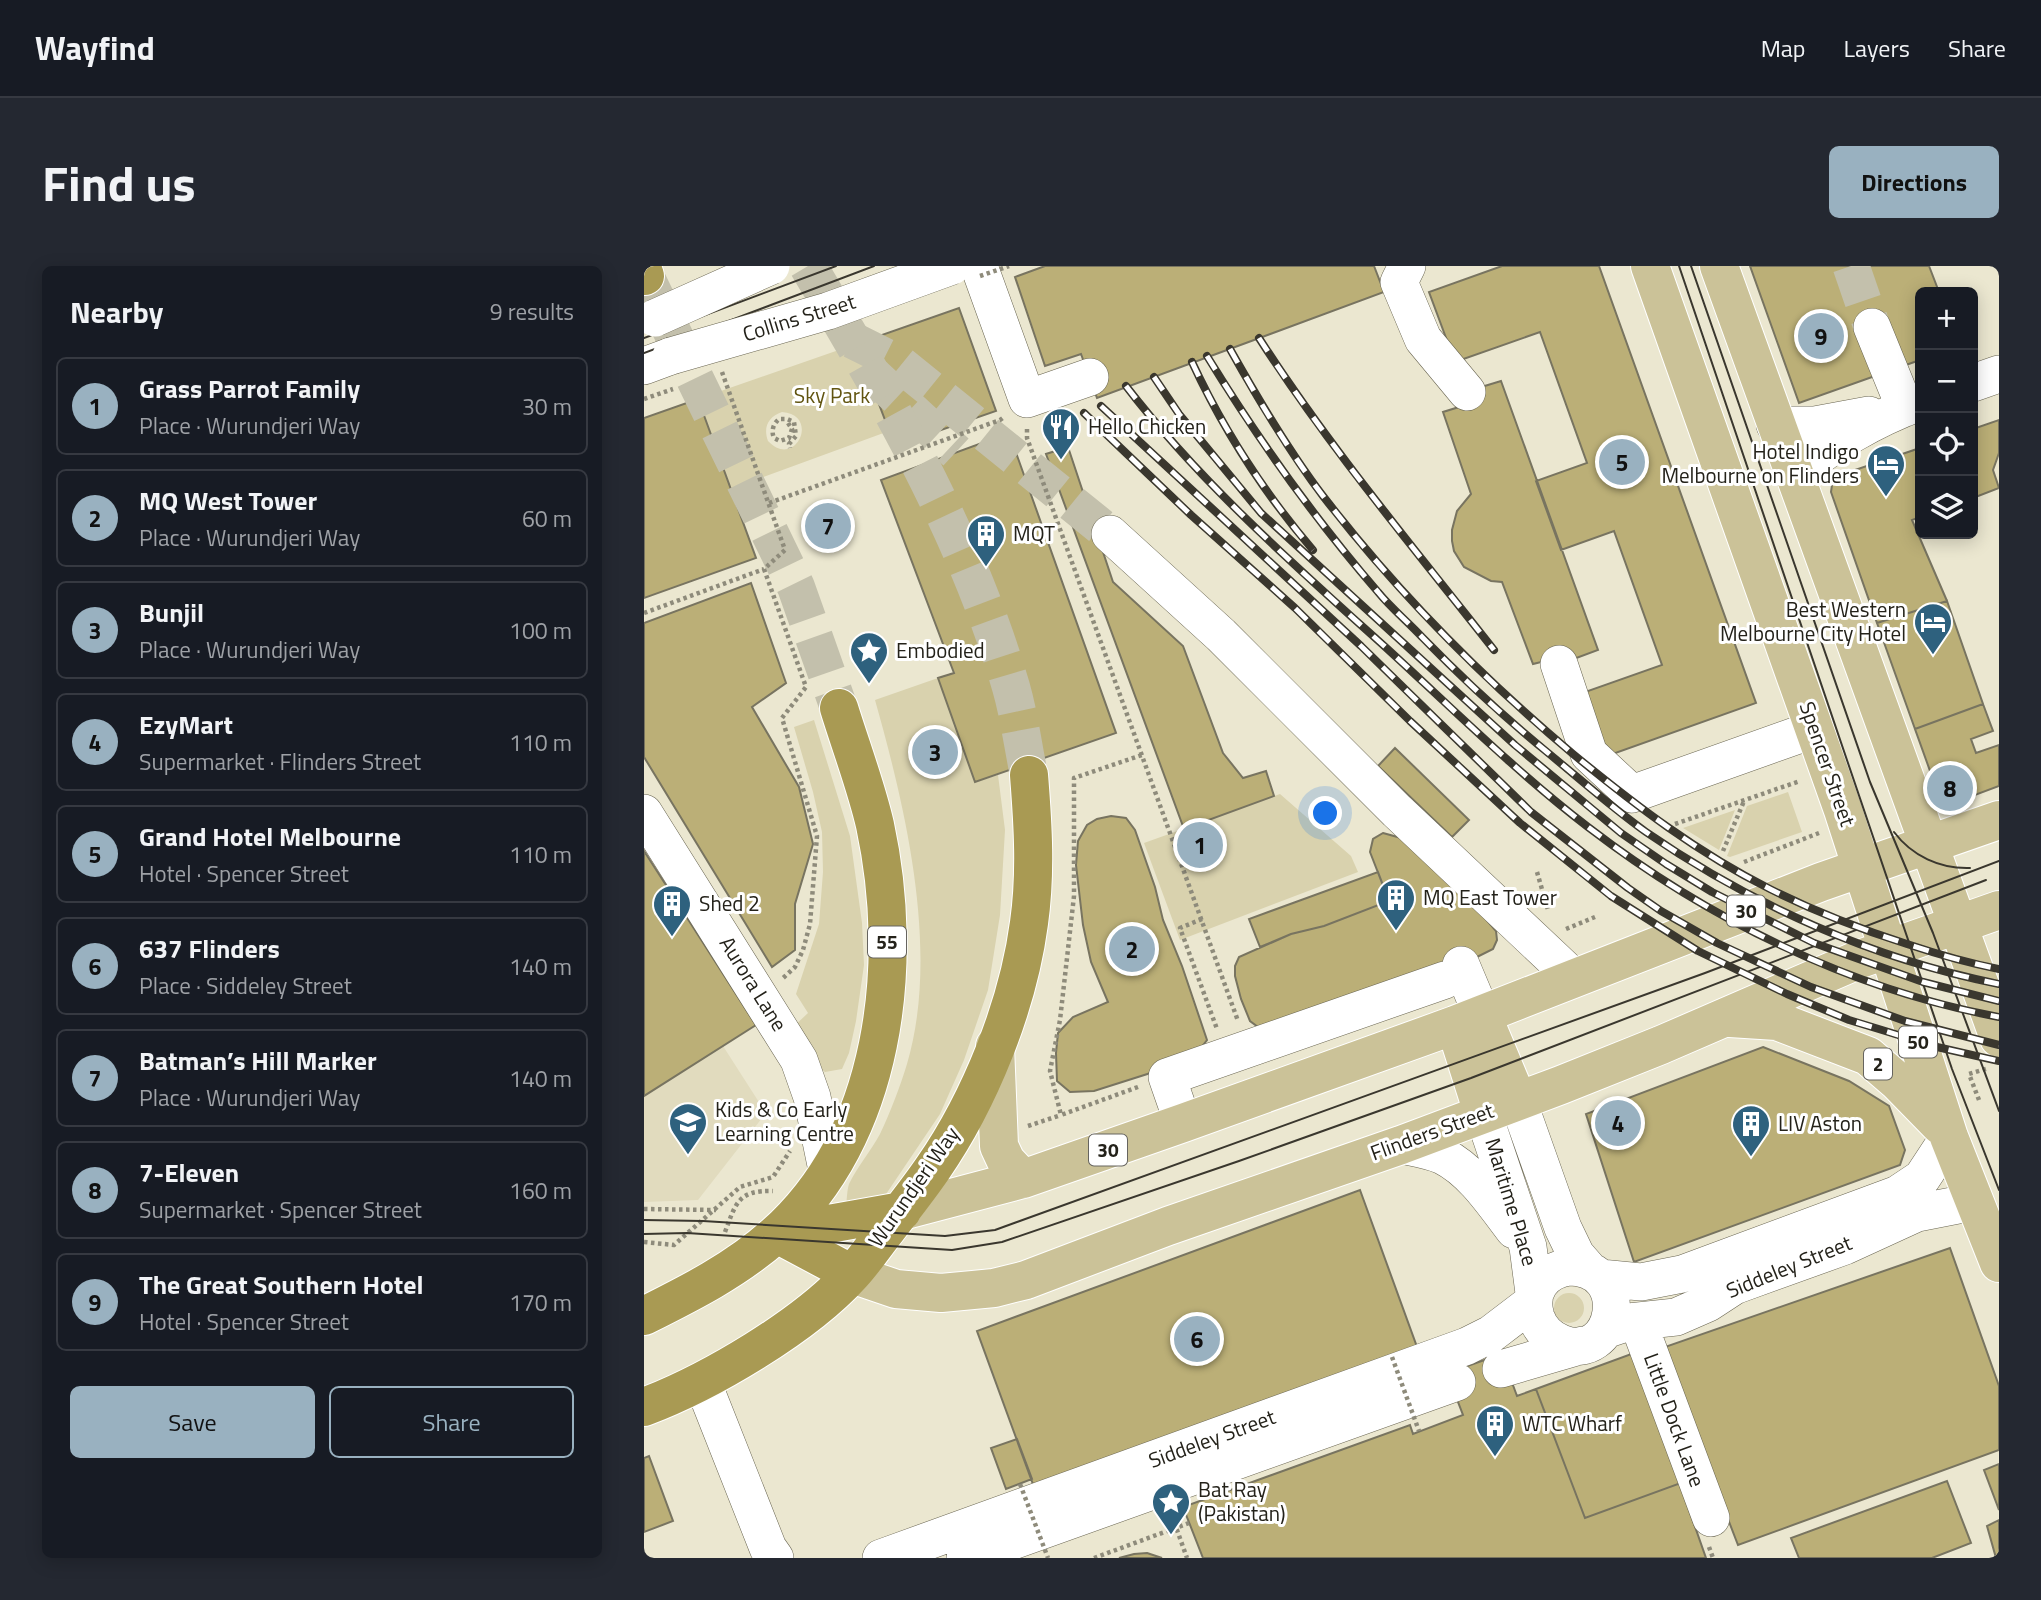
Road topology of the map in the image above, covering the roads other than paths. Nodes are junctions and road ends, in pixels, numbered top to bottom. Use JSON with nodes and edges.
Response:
{"nodes":[{"id":1,"x":771,"y":266,"type":"edge"},
{"id":2,"x":952,"y":266,"type":"edge"},
{"id":3,"x":979,"y":266,"type":"edge"},
{"id":4,"x":1406,"y":266,"type":"edge"},
{"id":5,"x":1650,"y":266,"type":"edge"},
{"id":6,"x":1719,"y":266,"type":"edge"},
{"id":7,"x":644,"y":321,"type":"edge"},
{"id":8,"x":1872,"y":327,"type":"tunnel mouth"},
{"id":9,"x":644,"y":366,"type":"edge"},
{"id":10,"x":1999,"y":374,"type":"edge"},
{"id":11,"x":1090,"y":377,"type":"dead end"},
{"id":12,"x":1978,"y":381,"type":"edge"},
{"id":13,"x":1467,"y":392,"type":"dead end"},
{"id":14,"x":1912,"y":405,"type":"edge"},
{"id":15,"x":1775,"y":425,"type":"junction"},
{"id":16,"x":1795,"y":478,"type":"junction"},
{"id":17,"x":1110,"y":534,"type":"tunnel mouth"},
{"id":18,"x":1559,"y":664,"type":"dead end"},
{"id":19,"x":839,"y":708,"type":"tunnel mouth"},
{"id":20,"x":1815,"y":729,"type":"junction"},
{"id":21,"x":1029,"y":775,"type":"tunnel mouth"},
{"id":22,"x":644,"y":813,"type":"edge"},
{"id":23,"x":1999,"y":820,"type":"edge"},
{"id":24,"x":1929,"y":846,"type":"junction"},
{"id":25,"x":1861,"y":868,"type":"junction"},
{"id":26,"x":1999,"y":910,"type":"edge"},
{"id":27,"x":1957,"y":925,"type":"junction"},
{"id":28,"x":1889,"y":948,"type":"junction"},
{"id":29,"x":1574,"y":978,"type":"junction"},
{"id":30,"x":1723,"y":1018,"type":"junction"},
{"id":31,"x":1469,"y":1020,"type":"junction"},
{"id":32,"x":1999,"y":1038,"type":"edge"},
{"id":33,"x":995,"y":1046,"type":"junction"},
{"id":34,"x":1518,"y":1101,"type":"junction"},
{"id":35,"x":1483,"y":1113,"type":"junction"},
{"id":36,"x":1183,"y":1123,"type":"junction"},
{"id":37,"x":1949,"y":1136,"type":"junction"},
{"id":38,"x":1401,"y":1145,"type":"junction"},
{"id":39,"x":827,"y":1170,"type":"junction"},
{"id":40,"x":1023,"y":1179,"type":"junction"},
{"id":41,"x":1973,"y":1202,"type":"junction"},
{"id":42,"x":902,"y":1211,"type":"junction"},
{"id":43,"x":777,"y":1233,"type":"junction"},
{"id":44,"x":1528,"y":1247,"type":"junction"},
{"id":45,"x":1999,"y":1263,"type":"edge"},
{"id":46,"x":852,"y":1274,"type":"junction"},
{"id":47,"x":1595,"y":1275,"type":"junction"},
{"id":48,"x":1534,"y":1297,"type":"junction"},
{"id":49,"x":644,"y":1316,"type":"edge"},
{"id":50,"x":1609,"y":1332,"type":"junction"},
{"id":51,"x":1501,"y":1369,"type":"dead end"},
{"id":52,"x":1457,"y":1382,"type":"dead end"},
{"id":53,"x":691,"y":1387,"type":"junction"},
{"id":54,"x":644,"y":1407,"type":"edge"},
{"id":55,"x":732,"y":1488,"type":"junction"},
{"id":56,"x":1711,"y":1518,"type":"dead end"},
{"id":57,"x":975,"y":1544,"type":"edge"},
{"id":58,"x":745,"y":1558,"type":"edge"},
{"id":59,"x":775,"y":1558,"type":"edge"},
{"id":60,"x":881,"y":1558,"type":"edge"}],
"edges":[{"from":1,"to":7,"type":"street","bridge":true},
{"from":2,"to":9,"type":"street","name":"Collins Street","bridge":true},
{"from":3,"to":11,"type":"street"},
{"from":4,"to":13,"type":"street"},
{"from":5,"to":20,"type":"main road","name":"Spencer Street","number":"50"},
{"from":6,"to":15,"type":"main road"},
{"from":8,"to":14,"type":"street"},
{"from":10,"to":12,"type":"street"},
{"from":14,"to":15,"type":"street"},
{"from":14,"to":16,"type":"street"},
{"from":15,"to":16,"type":"main road"},
{"from":16,"to":24,"type":"main road"},
{"from":17,"to":29,"type":"street"},
{"from":18,"to":20,"type":"street"},
{"from":19,"to":39,"type":"highway","number":"55"},
{"from":20,"to":25,"type":"main road","name":"Spencer Street","number":"50"},
{"from":21,"to":33,"type":"highway","name":"Wurundjeri Way"},
{"from":22,"to":39,"type":"street","name":"Aurora Lane"},
{"from":23,"to":24,"type":"main road","number":"30"},
{"from":24,"to":25,"type":"main road","number":"30"},
{"from":24,"to":27,"type":"main road"},
{"from":25,"to":28,"type":"main road","name":"Spencer Street","number":"50"},
{"from":25,"to":29,"type":"main road","number":"30"},
{"from":26,"to":27,"type":"main road","name":"Flinders Street"},
{"from":27,"to":28,"type":"main road","name":"Flinders Street"},
{"from":27,"to":32,"type":"main road"},
{"from":28,"to":30,"type":"main road","name":"Flinders Street"},
{"from":28,"to":37,"type":"main road","name":"Spencer Street","number":"50"},
{"from":29,"to":31,"type":"main road","number":"30"},
{"from":30,"to":34,"type":"main road","name":"Flinders Street"},
{"from":30,"to":37,"type":"main road","number":"2"},
{"from":31,"to":34,"type":"main road"},
{"from":31,"to":35,"type":"main road"},
{"from":31,"to":36,"type":"main road","number":"30"},
{"from":31,"to":36,"type":"street"},
{"from":33,"to":40,"type":"main road"},
{"from":33,"to":42,"type":"highway","name":"Wurundjeri Way"},
{"from":34,"to":35,"type":"main road","name":"Flinders Street"},
{"from":34,"to":47,"type":"street","name":"Maritime Place"},
{"from":35,"to":38,"type":"main road","name":"Flinders Street"},
{"from":35,"to":44,"type":"street","name":"Maritime Place"},
{"from":36,"to":40,"type":"main road","number":"30"},
{"from":37,"to":41,"type":"main road","name":"Spencer Street","number":"50"},
{"from":37,"to":47,"type":"street","name":"Siddeley Street"},
{"from":38,"to":44,"type":"street"},
{"from":38,"to":46,"type":"main road","name":"Flinders Street"},
{"from":39,"to":43,"type":"highway","number":"55"},
{"from":40,"to":42,"type":"main road","number":"30"},
{"from":41,"to":45,"type":"main road","name":"Spencer Street","number":"50"},
{"from":41,"to":50,"type":"street","name":"Siddeley Street"},
{"from":42,"to":43,"type":"highway","number":"30"},
{"from":42,"to":46,"type":"highway","name":"Wurundjeri Way"},
{"from":43,"to":46,"type":"highway"},
{"from":43,"to":49,"type":"highway","number":"30"},
{"from":44,"to":48,"type":"street","name":"Maritime Place"},
{"from":46,"to":53,"type":"highway","name":"Wurundjeri Way"},
{"from":47,"to":48,"type":"street"},
{"from":47,"to":50,"type":"street"},
{"from":48,"to":50,"type":"street"},
{"from":48,"to":57,"type":"street","name":"Siddeley Street"},
{"from":50,"to":51,"type":"street","name":"Siddeley Street"},
{"from":50,"to":56,"type":"street","name":"Little Dock Lane"},
{"from":52,"to":57,"type":"street","name":"Siddeley Street"},
{"from":53,"to":54,"type":"highway","name":"Wurundjeri Way"},
{"from":53,"to":55,"type":"street"},
{"from":55,"to":58,"type":"street"},
{"from":55,"to":59,"type":"street"},
{"from":57,"to":60,"type":"street","name":"Siddeley Street"}]}
